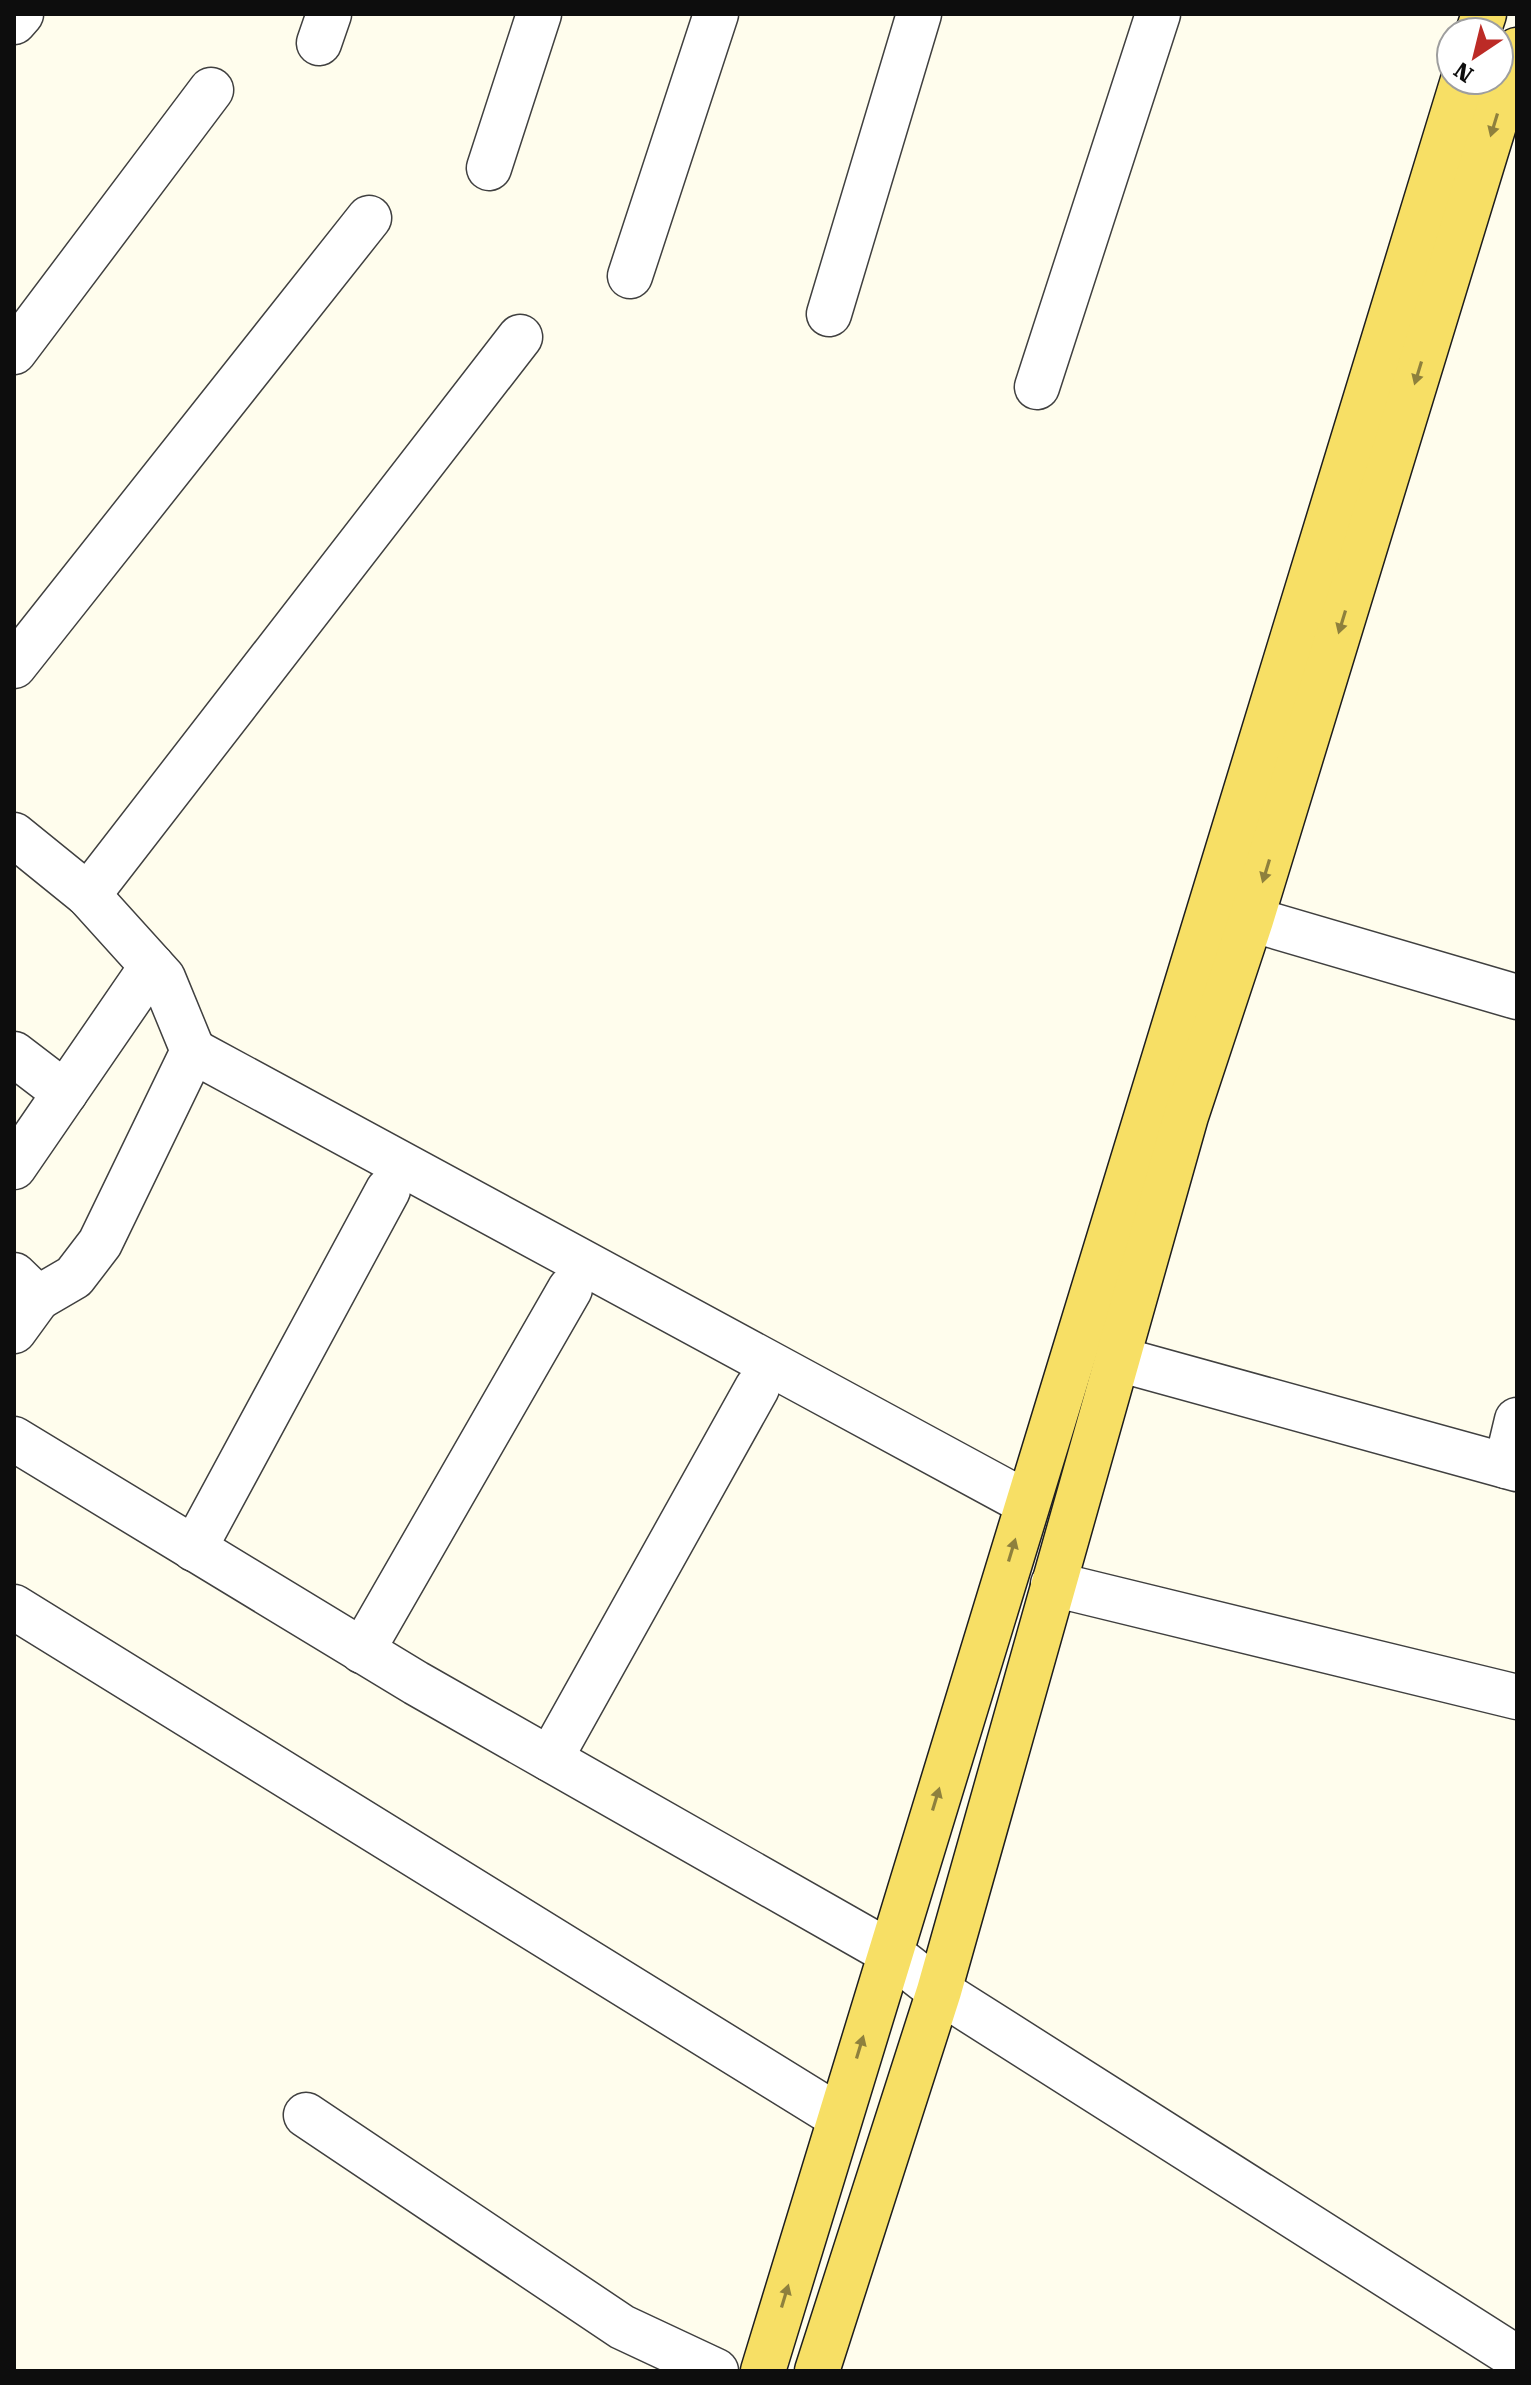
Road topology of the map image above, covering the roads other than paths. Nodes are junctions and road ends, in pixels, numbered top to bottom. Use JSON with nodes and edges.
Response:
{"nodes":[{"id":1,"x":21,"y":14,"type":"edge"},
{"id":2,"x":539,"y":14,"type":"edge"},
{"id":3,"x":716,"y":14,"type":"edge"},
{"id":4,"x":919,"y":14,"type":"edge"},
{"id":5,"x":1158,"y":14,"type":"edge"},
{"id":6,"x":14,"y":22,"type":"edge"},
{"id":7,"x":1517,"y":50,"type":"edge"},
{"id":8,"x":211,"y":90,"type":"dead end"},
{"id":9,"x":1458,"y":96,"type":"edge"},
{"id":10,"x":489,"y":168,"type":"dead end"},
{"id":11,"x":369,"y":218,"type":"dead end"},
{"id":12,"x":630,"y":276,"type":"dead end"},
{"id":13,"x":829,"y":314,"type":"dead end"},
{"id":14,"x":520,"y":337,"type":"dead end"},
{"id":15,"x":14,"y":352,"type":"edge"},
{"id":16,"x":1037,"y":387,"type":"dead end"},
{"id":17,"x":14,"y":666,"type":"edge"},
{"id":18,"x":14,"y":835,"type":"edge"},
{"id":19,"x":88,"y":895,"type":"junction"},
{"id":20,"x":1210,"y":907,"type":"junction"},
{"id":21,"x":1251,"y":920,"type":"junction"},
{"id":22,"x":152,"y":966,"type":"junction"},
{"id":23,"x":1517,"y":997,"type":"edge"},
{"id":24,"x":193,"y":1051,"type":"junction"},
{"id":25,"x":14,"y":1054,"type":"edge"},
{"id":26,"x":65,"y":1093,"type":"junction"},
{"id":27,"x":14,"y":1167,"type":"edge"},
{"id":28,"x":388,"y":1190,"type":"dead end"},
{"id":29,"x":570,"y":1289,"type":"dead end"},
{"id":30,"x":22,"y":1301,"type":"edge"},
{"id":31,"x":1118,"y":1359,"type":"junction"},
{"id":32,"x":757,"y":1388,"type":"dead end"},
{"id":33,"x":1517,"y":1420,"type":"edge"},
{"id":34,"x":14,"y":1439,"type":"edge"},
{"id":35,"x":1512,"y":1467,"type":"edge"},
{"id":36,"x":1027,"y":1503,"type":"junction"},
{"id":37,"x":194,"y":1549,"type":"junction"},
{"id":38,"x":1053,"y":1584,"type":"junction"},
{"id":39,"x":14,"y":1607,"type":"edge"},
{"id":40,"x":362,"y":1651,"type":"junction"},
{"id":41,"x":1517,"y":1697,"type":"edge"},
{"id":42,"x":550,"y":1759,"type":"junction"},
{"id":43,"x":889,"y":1952,"type":"junction"},
{"id":44,"x":939,"y":1991,"type":"junction"},
{"id":45,"x":306,"y":2115,"type":"dead end"},
{"id":46,"x":839,"y":2117,"type":"junction"},
{"id":47,"x":1517,"y":2358,"type":"edge"},
{"id":48,"x":716,"y":2371,"type":"edge"},
{"id":49,"x":763,"y":2371,"type":"edge"},
{"id":50,"x":817,"y":2371,"type":"edge"}],
"edges":[{"from":1,"to":6,"type":"street"},
{"from":2,"to":10,"type":"street"},
{"from":3,"to":12,"type":"street"},
{"from":4,"to":13,"type":"street"},
{"from":5,"to":16,"type":"street"},
{"from":7,"to":21,"type":"main road","one_way":true},
{"from":8,"to":15,"type":"street"},
{"from":9,"to":20,"type":"main road"},
{"from":11,"to":17,"type":"street"},
{"from":14,"to":19,"type":"street"},
{"from":18,"to":19,"type":"street"},
{"from":19,"to":22,"type":"street"},
{"from":20,"to":21,"type":"street"},
{"from":20,"to":36,"type":"main road"},
{"from":21,"to":23,"type":"street"},
{"from":21,"to":31,"type":"main road"},
{"from":22,"to":24,"type":"street"},
{"from":22,"to":26,"type":"street"},
{"from":24,"to":30,"type":"street"},
{"from":24,"to":36,"type":"street"},
{"from":25,"to":26,"type":"street"},
{"from":26,"to":27,"type":"street"},
{"from":28,"to":37,"type":"street"},
{"from":29,"to":40,"type":"street"},
{"from":31,"to":35,"type":"street"},
{"from":31,"to":38,"type":"main road"},
{"from":32,"to":42,"type":"street"},
{"from":33,"to":35,"type":"street"},
{"from":34,"to":37,"type":"street"},
{"from":43,"to":36,"type":"main road","one_way":true},
{"from":37,"to":40,"type":"street"},
{"from":38,"to":41,"type":"street"},
{"from":38,"to":44,"type":"main road"},
{"from":39,"to":46,"type":"street"},
{"from":40,"to":42,"type":"street"},
{"from":42,"to":43,"type":"street"},
{"from":43,"to":44,"type":"street"},
{"from":46,"to":43,"type":"main road","one_way":true},
{"from":44,"to":47,"type":"street"},
{"from":44,"to":50,"type":"main road"},
{"from":45,"to":48,"type":"street"},
{"from":49,"to":46,"type":"main road","one_way":true}]}
